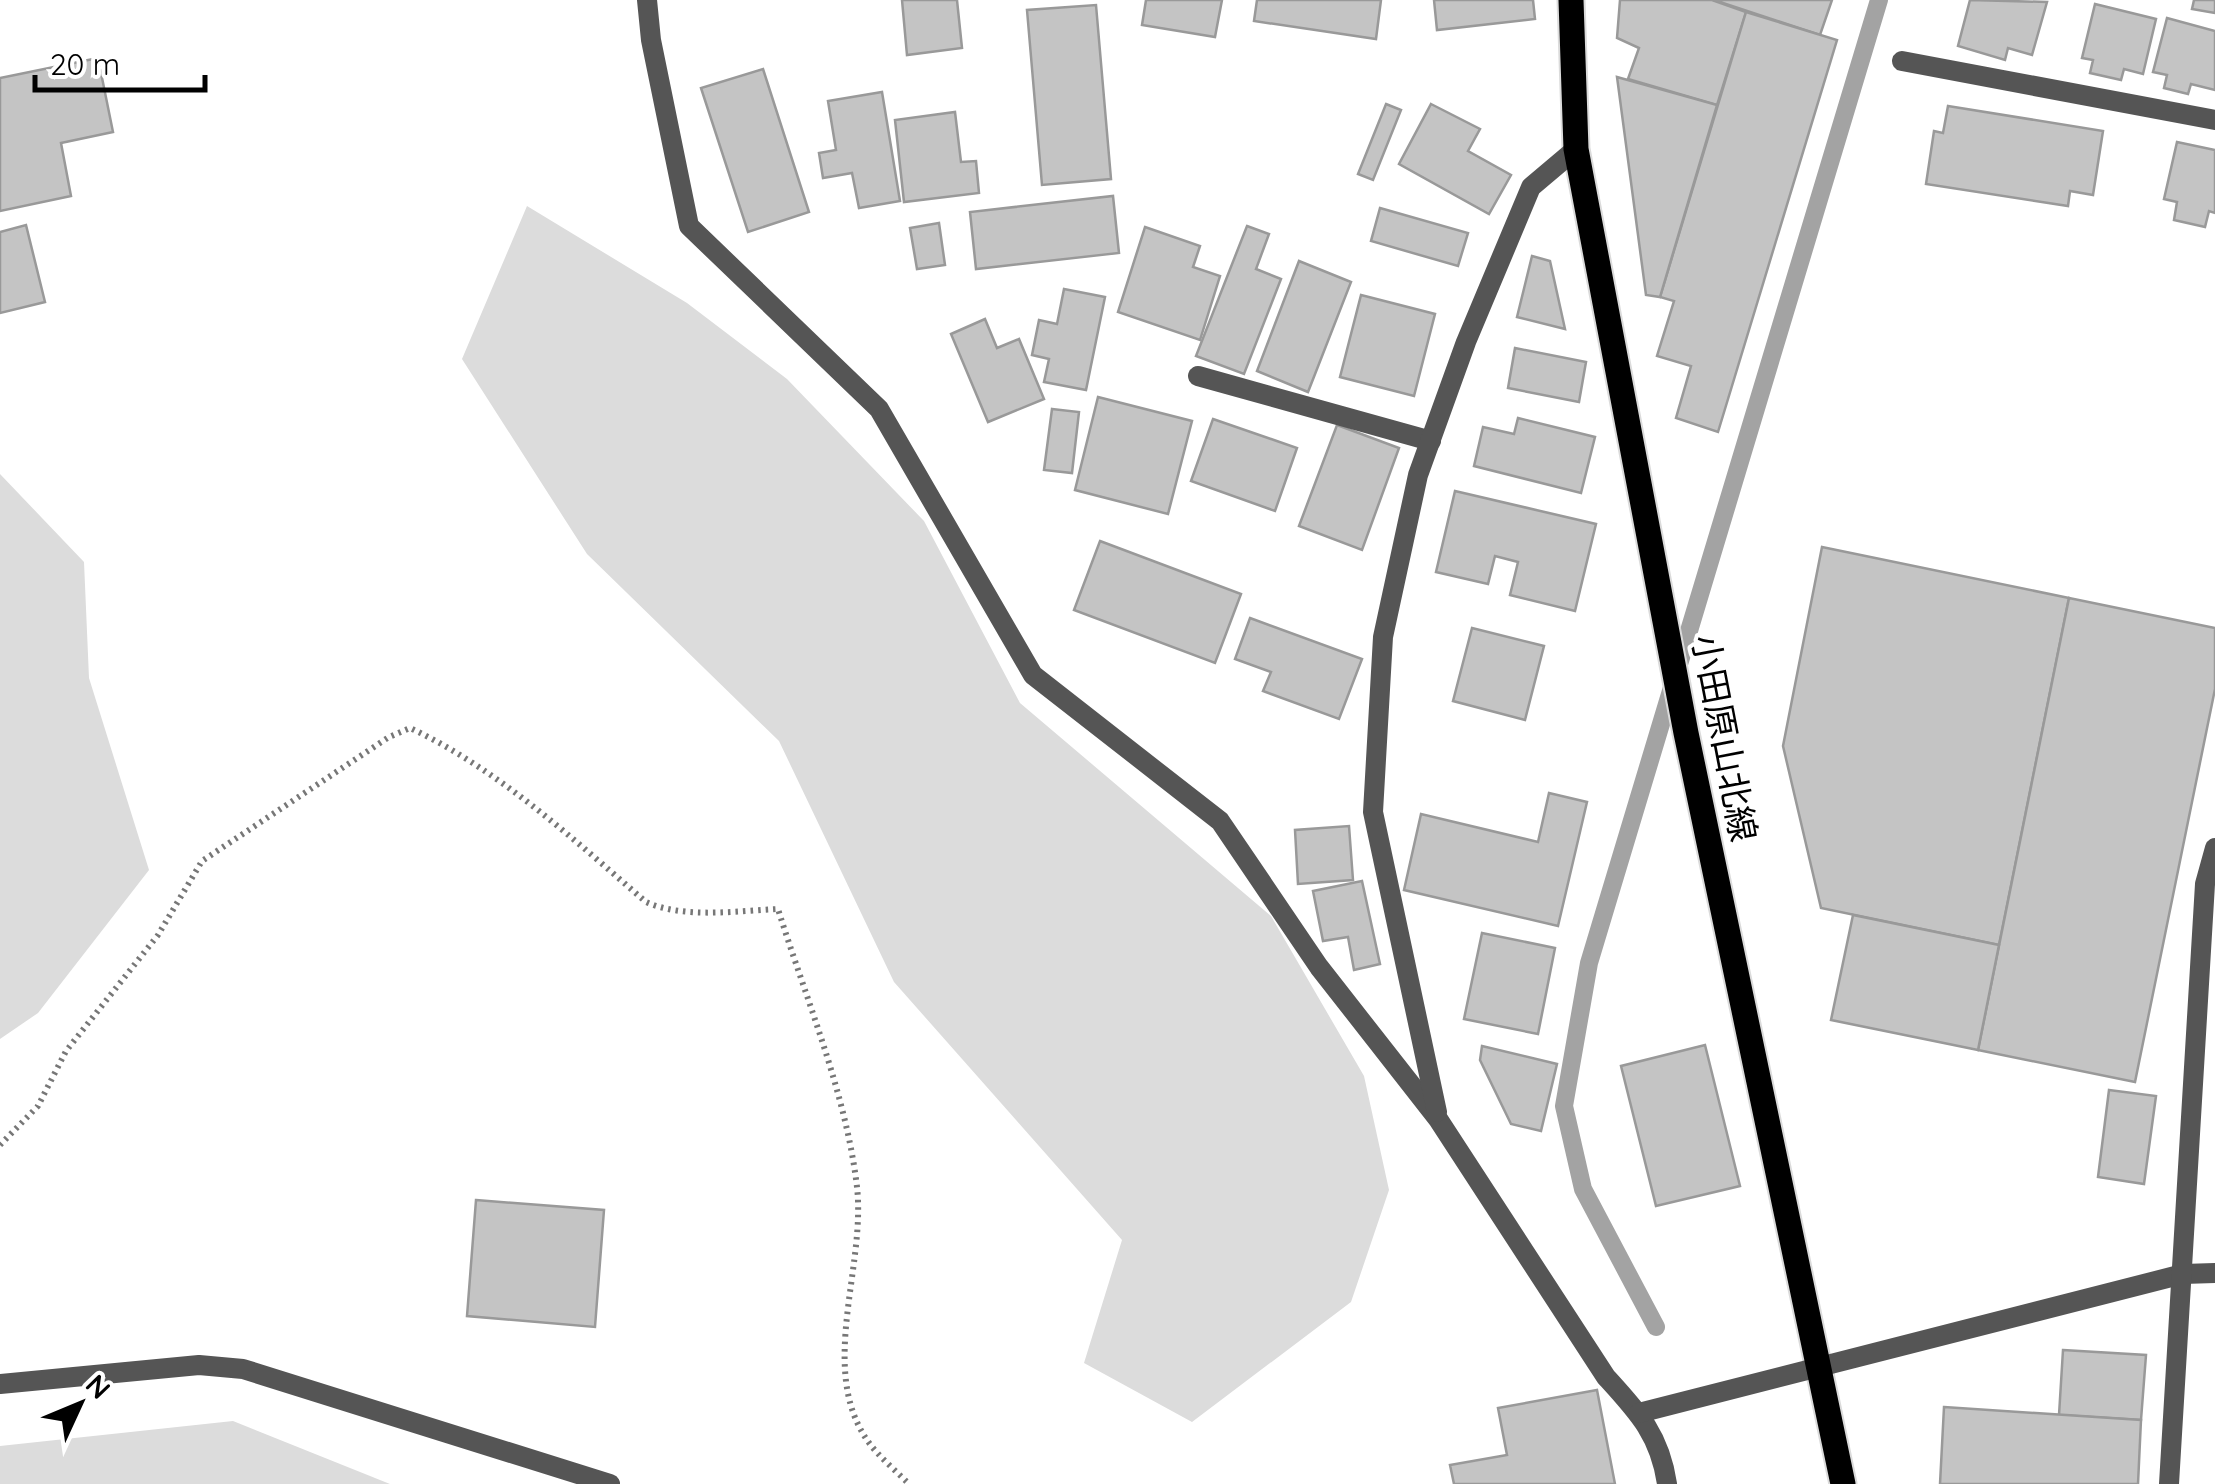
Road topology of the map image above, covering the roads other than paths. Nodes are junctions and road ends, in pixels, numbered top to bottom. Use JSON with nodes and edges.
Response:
{"nodes":[{"id":1,"x":647,"y":0,"type":"edge"},
{"id":2,"x":1571,"y":0,"type":"edge"},
{"id":3,"x":1902,"y":61,"type":"dead end"},
{"id":4,"x":2215,"y":120,"type":"edge"},
{"id":5,"x":1576,"y":149,"type":"junction"},
{"id":6,"x":1198,"y":376,"type":"dead end"},
{"id":7,"x":1430,"y":440,"type":"junction"},
{"id":8,"x":2215,"y":848,"type":"edge"},
{"id":9,"x":1438,"y":1119,"type":"junction"},
{"id":10,"x":2215,"y":1272,"type":"edge"},
{"id":11,"x":2183,"y":1274,"type":"junction"},
{"id":12,"x":1820,"y":1367,"type":"junction"},
{"id":13,"x":0,"y":1384,"type":"edge"},
{"id":14,"x":1639,"y":1413,"type":"junction"},
{"id":15,"x":610,"y":1484,"type":"edge"},
{"id":16,"x":1666,"y":1484,"type":"edge"},
{"id":17,"x":1844,"y":1484,"type":"edge"},
{"id":18,"x":2169,"y":1484,"type":"edge"}],
"edges":[{"from":1,"to":9,"type":"street"},
{"from":2,"to":5,"type":"main road","name":"小田原山北線"},
{"from":3,"to":4,"type":"street"},
{"from":5,"to":7,"type":"street"},
{"from":5,"to":12,"type":"main road","name":"小田原山北線"},
{"from":6,"to":7,"type":"street"},
{"from":7,"to":9,"type":"street"},
{"from":8,"to":11,"type":"street"},
{"from":9,"to":14,"type":"street"},
{"from":10,"to":11,"type":"street"},
{"from":11,"to":12,"type":"street"},
{"from":11,"to":18,"type":"street"},
{"from":12,"to":14,"type":"street"},
{"from":12,"to":17,"type":"main road","name":"小田原山北線"},
{"from":13,"to":15,"type":"street"},
{"from":14,"to":16,"type":"street"}]}
